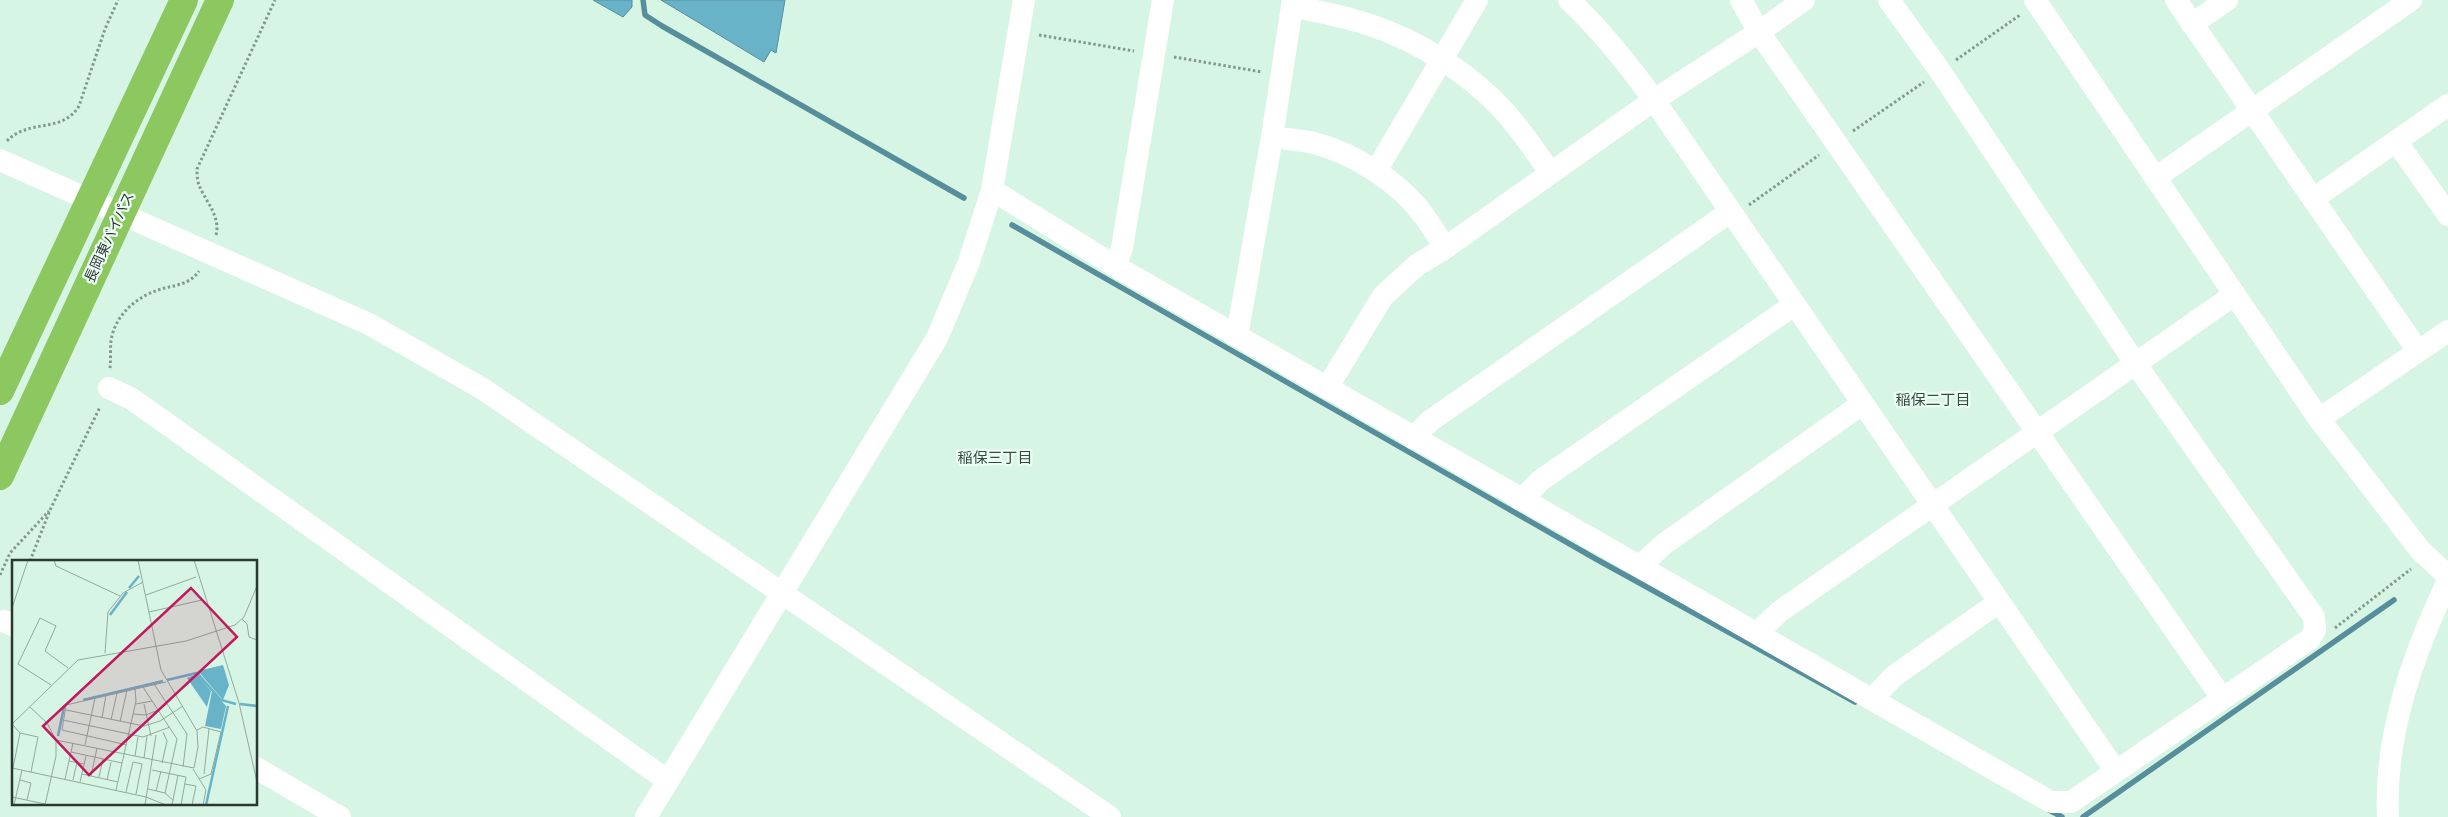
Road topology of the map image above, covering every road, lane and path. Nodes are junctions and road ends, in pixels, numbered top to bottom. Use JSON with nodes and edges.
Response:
{"nodes":[{"id":1,"x":118,"y":0,"type":"edge"},
{"id":2,"x":184,"y":0,"type":"edge"},
{"id":3,"x":220,"y":0,"type":"edge"},
{"id":4,"x":276,"y":0,"type":"edge"},
{"id":5,"x":1024,"y":0,"type":"edge"},
{"id":6,"x":1163,"y":0,"type":"edge"},
{"id":7,"x":1477,"y":0,"type":"edge"},
{"id":8,"x":1569,"y":0,"type":"edge"},
{"id":9,"x":1742,"y":0,"type":"edge"},
{"id":10,"x":1804,"y":0,"type":"edge"},
{"id":11,"x":1889,"y":0,"type":"edge"},
{"id":12,"x":2176,"y":0,"type":"edge"},
{"id":13,"x":2227,"y":0,"type":"edge"},
{"id":14,"x":2411,"y":0,"type":"edge"},
{"id":15,"x":2036,"y":2,"type":"edge"},
{"id":16,"x":1292,"y":3,"type":"edge"},
{"id":17,"x":2192,"y":24,"type":"junction"},
{"id":18,"x":1759,"y":32,"type":"junction"},
{"id":19,"x":1440,"y":60,"type":"junction"},
{"id":20,"x":1940,"y":71,"type":"junction"},
{"id":21,"x":1654,"y":100,"type":"junction"},
{"id":22,"x":2448,"y":105,"type":"edge"},
{"id":23,"x":2252,"y":112,"type":"junction"},
{"id":24,"x":1272,"y":136,"type":"junction"},
{"id":25,"x":2396,"y":141,"type":"junction"},
{"id":26,"x":1836,"y":143,"type":"junction"},
{"id":27,"x":2,"y":153,"type":"edge"},
{"id":28,"x":1376,"y":171,"type":"junction"},
{"id":29,"x":1550,"y":172,"type":"junction"},
{"id":30,"x":2155,"y":178,"type":"junction"},
{"id":31,"x":992,"y":190,"type":"junction"},
{"id":32,"x":2313,"y":200,"type":"junction"},
{"id":33,"x":90,"y":201,"type":"junction"},
{"id":34,"x":1730,"y":212,"type":"junction"},
{"id":35,"x":120,"y":213,"type":"junction"},
{"id":36,"x":2448,"y":215,"type":"edge"},
{"id":37,"x":1445,"y":248,"type":"junction"},
{"id":38,"x":212,"y":252,"type":"junction"},
{"id":39,"x":1115,"y":266,"type":"junction"},
{"id":40,"x":2234,"y":295,"type":"junction"},
{"id":41,"x":1794,"y":305,"type":"junction"},
{"id":42,"x":2448,"y":331,"type":"edge"},
{"id":43,"x":1237,"y":336,"type":"junction"},
{"id":44,"x":2418,"y":351,"type":"junction"},
{"id":45,"x":2135,"y":363,"type":"junction"},
{"id":46,"x":109,"y":388,"type":"dead end"},
{"id":47,"x":1327,"y":388,"type":"junction"},
{"id":48,"x":0,"y":391,"type":"edge"},
{"id":49,"x":1862,"y":404,"type":"junction"},
{"id":50,"x":2319,"y":419,"type":"junction"},
{"id":51,"x":2036,"y":431,"type":"junction"},
{"id":52,"x":1413,"y":438,"type":"junction"},
{"id":53,"x":0,"y":476,"type":"edge"},
{"id":54,"x":1521,"y":500,"type":"junction"},
{"id":55,"x":1932,"y":504,"type":"junction"},
{"id":56,"x":50,"y":510,"type":"dead end"},
{"id":57,"x":2420,"y":550,"type":"junction"},
{"id":58,"x":1640,"y":566,"type":"junction"},
{"id":59,"x":0,"y":575,"type":"edge"},
{"id":60,"x":2448,"y":576,"type":"edge"},
{"id":61,"x":2448,"y":581,"type":"edge"},
{"id":62,"x":782,"y":595,"type":"junction"},
{"id":63,"x":1999,"y":602,"type":"junction"},
{"id":64,"x":2315,"y":630,"type":"junction"},
{"id":65,"x":1757,"y":633,"type":"junction"},
{"id":66,"x":1873,"y":698,"type":"junction"},
{"id":67,"x":2222,"y":698,"type":"junction"},
{"id":68,"x":258,"y":769,"type":"edge"},
{"id":69,"x":2116,"y":770,"type":"junction"},
{"id":70,"x":668,"y":781,"type":"junction"},
{"id":71,"x":340,"y":817,"type":"edge"},
{"id":72,"x":646,"y":817,"type":"edge"},
{"id":73,"x":1110,"y":817,"type":"edge"},
{"id":74,"x":2388,"y":817,"type":"edge"}],
"edges":[{"from":1,"to":27,"type":"path"},
{"from":2,"to":33,"type":"highway"},
{"from":3,"to":35,"type":"highway","name":"長岡東バイパス"},
{"from":4,"to":38,"type":"path"},
{"from":5,"to":31,"type":"street"},
{"from":6,"to":39,"type":"street"},
{"from":7,"to":19,"type":"street"},
{"from":8,"to":21,"type":"street"},
{"from":9,"to":18,"type":"street"},
{"from":10,"to":18,"type":"street"},
{"from":11,"to":20,"type":"street"},
{"from":12,"to":17,"type":"street"},
{"from":13,"to":17,"type":"street"},
{"from":14,"to":23,"type":"street"},
{"from":15,"to":20,"type":"path"},
{"from":15,"to":30,"type":"street"},
{"from":16,"to":19,"type":"street"},
{"from":16,"to":24,"type":"street"},
{"from":17,"to":23,"type":"street"},
{"from":18,"to":21,"type":"street"},
{"from":18,"to":26,"type":"street"},
{"from":19,"to":28,"type":"street"},
{"from":19,"to":29,"type":"street"},
{"from":20,"to":26,"type":"path"},
{"from":20,"to":45,"type":"street"},
{"from":21,"to":29,"type":"street"},
{"from":21,"to":34,"type":"street"},
{"from":22,"to":25,"type":"street"},
{"from":23,"to":30,"type":"street"},
{"from":23,"to":32,"type":"street"},
{"from":24,"to":28,"type":"street"},
{"from":24,"to":43,"type":"street"},
{"from":25,"to":32,"type":"street"},
{"from":25,"to":36,"type":"street"},
{"from":26,"to":34,"type":"path"},
{"from":26,"to":51,"type":"street"},
{"from":27,"to":33,"type":"street"},
{"from":28,"to":37,"type":"street"},
{"from":29,"to":37,"type":"street"},
{"from":30,"to":40,"type":"street"},
{"from":31,"to":39,"type":"street"},
{"from":31,"to":62,"type":"street"},
{"from":32,"to":44,"type":"street"},
{"from":33,"to":35,"type":"street"},
{"from":33,"to":48,"type":"highway"},
{"from":34,"to":41,"type":"street"},
{"from":34,"to":52,"type":"street"},
{"from":35,"to":38,"type":"street"},
{"from":35,"to":53,"type":"highway","name":"長岡東バイパス"},
{"from":37,"to":47,"type":"street"},
{"from":38,"to":62,"type":"street"},
{"from":39,"to":43,"type":"street"},
{"from":40,"to":45,"type":"street"},
{"from":40,"to":50,"type":"street"},
{"from":41,"to":49,"type":"street"},
{"from":41,"to":54,"type":"street"},
{"from":42,"to":44,"type":"street"},
{"from":43,"to":47,"type":"street"},
{"from":44,"to":50,"type":"street"},
{"from":45,"to":51,"type":"street"},
{"from":45,"to":64,"type":"street"},
{"from":46,"to":70,"type":"street"},
{"from":47,"to":52,"type":"street"},
{"from":49,"to":55,"type":"street"},
{"from":49,"to":58,"type":"street"},
{"from":50,"to":57,"type":"street"},
{"from":51,"to":55,"type":"street"},
{"from":51,"to":67,"type":"street"},
{"from":52,"to":54,"type":"street"},
{"from":54,"to":58,"type":"street"},
{"from":55,"to":63,"type":"street"},
{"from":55,"to":65,"type":"street"},
{"from":56,"to":59,"type":"path"},
{"from":57,"to":60,"type":"street"},
{"from":57,"to":64,"type":"path"},
{"from":58,"to":65,"type":"street"},
{"from":61,"to":74,"type":"street"},
{"from":62,"to":70,"type":"street"},
{"from":62,"to":73,"type":"street"},
{"from":63,"to":66,"type":"street"},
{"from":63,"to":69,"type":"street"},
{"from":64,"to":67,"type":"street"},
{"from":65,"to":66,"type":"street"},
{"from":66,"to":69,"type":"street"},
{"from":67,"to":69,"type":"street"},
{"from":68,"to":71,"type":"street"},
{"from":70,"to":72,"type":"street"}]}
